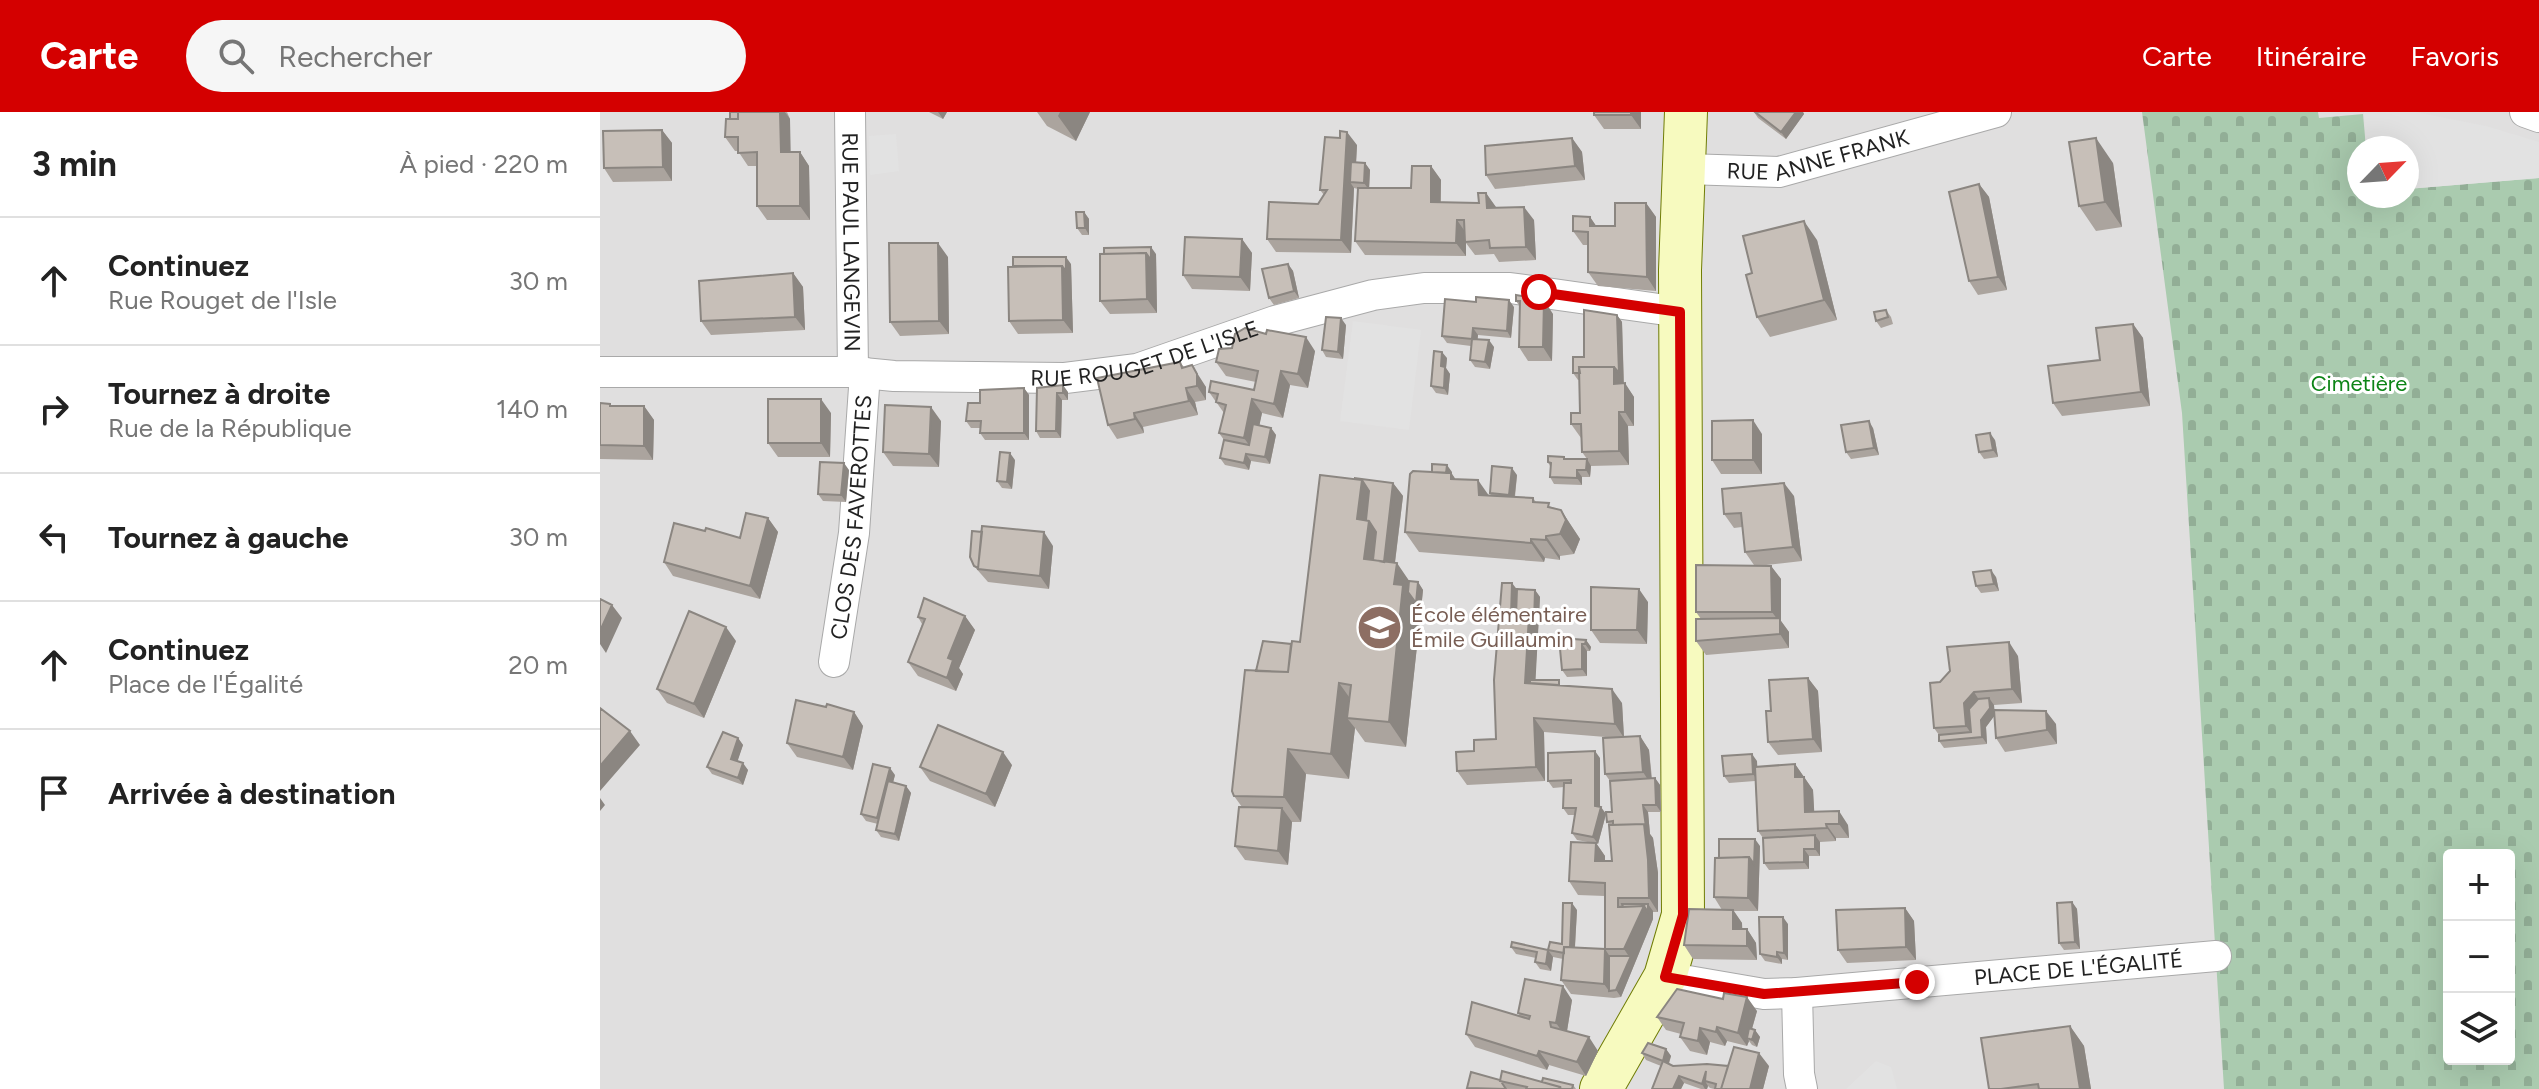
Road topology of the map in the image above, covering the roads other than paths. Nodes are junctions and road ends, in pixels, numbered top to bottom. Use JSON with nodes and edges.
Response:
{"nodes":[{"id":1,"x":850,"y":112,"type":"edge"},
{"id":2,"x":1686,"y":112,"type":"edge"},
{"id":3,"x":1996,"y":112,"type":"edge"},
{"id":4,"x":2525,"y":112,"type":"edge"},
{"id":5,"x":2539,"y":117,"type":"edge"},
{"id":6,"x":1686,"y":169,"type":"junction"},
{"id":7,"x":1680,"y":312,"type":"junction"},
{"id":8,"x":600,"y":372,"type":"edge"},
{"id":9,"x":859,"y":373,"type":"junction"},
{"id":10,"x":834,"y":662,"type":"dead end"},
{"id":11,"x":2216,"y":956,"type":"dead end"},
{"id":12,"x":1665,"y":977,"type":"junction"},
{"id":13,"x":1797,"y":993,"type":"junction"},
{"id":14,"x":1601,"y":1089,"type":"edge"},
{"id":15,"x":1802,"y":1089,"type":"edge"}],
"edges":[{"from":1,"to":9,"type":"street","name":"RUE PAUL LANGEVIN"},
{"from":2,"to":6,"type":"street"},
{"from":3,"to":6,"type":"street","name":"RUE ANNE FRANK"},
{"from":4,"to":5,"type":"street"},
{"from":6,"to":7,"type":"street"},
{"from":7,"to":9,"type":"street","name":"RUE ROUGET DE L'ISLE"},
{"from":7,"to":12,"type":"street"},
{"from":8,"to":9,"type":"street","name":"RUE ROUGET DE L'ISLE"},
{"from":9,"to":10,"type":"street","name":"CLOS DES FAVEROTTES"},
{"from":11,"to":13,"type":"street","name":"PLACE DE L'ÉGALITÉ"},
{"from":12,"to":13,"type":"street","name":"PLACE DE L'ÉGALITÉ"},
{"from":12,"to":14,"type":"street"},
{"from":13,"to":15,"type":"street"}]}
